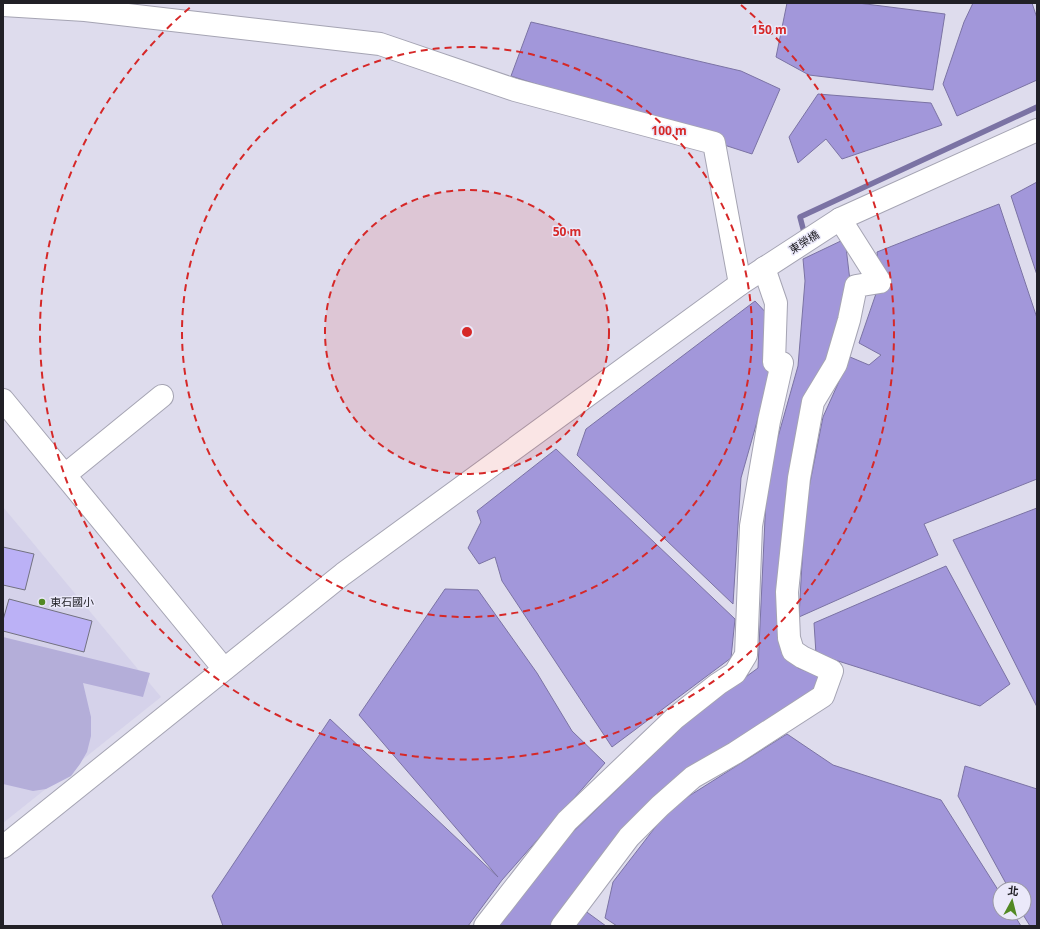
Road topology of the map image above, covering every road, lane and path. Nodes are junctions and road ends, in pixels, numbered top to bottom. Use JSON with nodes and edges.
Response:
{"nodes":[{"id":1,"x":3,"y":5,"type":"edge"},
{"id":2,"x":1037,"y":130,"type":"edge"},
{"id":3,"x":839,"y":220,"type":"junction"},
{"id":4,"x":767,"y":266,"type":"junction"},
{"id":5,"x":740,"y":284,"type":"junction"},
{"id":6,"x":162,"y":396,"type":"dead end"},
{"id":7,"x":3,"y":400,"type":"edge"},
{"id":8,"x":65,"y":475,"type":"junction"},
{"id":9,"x":224,"y":669,"type":"junction"},
{"id":10,"x":3,"y":847,"type":"edge"},
{"id":11,"x":485,"y":926,"type":"edge"},
{"id":12,"x":562,"y":926,"type":"edge"}],
"edges":[{"from":1,"to":5,"type":"main road"},
{"from":2,"to":3,"type":"main road","name":"東榮橋"},
{"from":3,"to":4,"type":"main road","name":"東榮橋"},
{"from":3,"to":12,"type":"main road"},
{"from":4,"to":5,"type":"main road","name":"東榮橋"},
{"from":4,"to":11,"type":"main road"},
{"from":5,"to":9,"type":"main road","name":"東榮橋"},
{"from":6,"to":8,"type":"main road"},
{"from":7,"to":8,"type":"main road"},
{"from":8,"to":9,"type":"main road"},
{"from":9,"to":10,"type":"main road","name":"東榮橋"}]}
